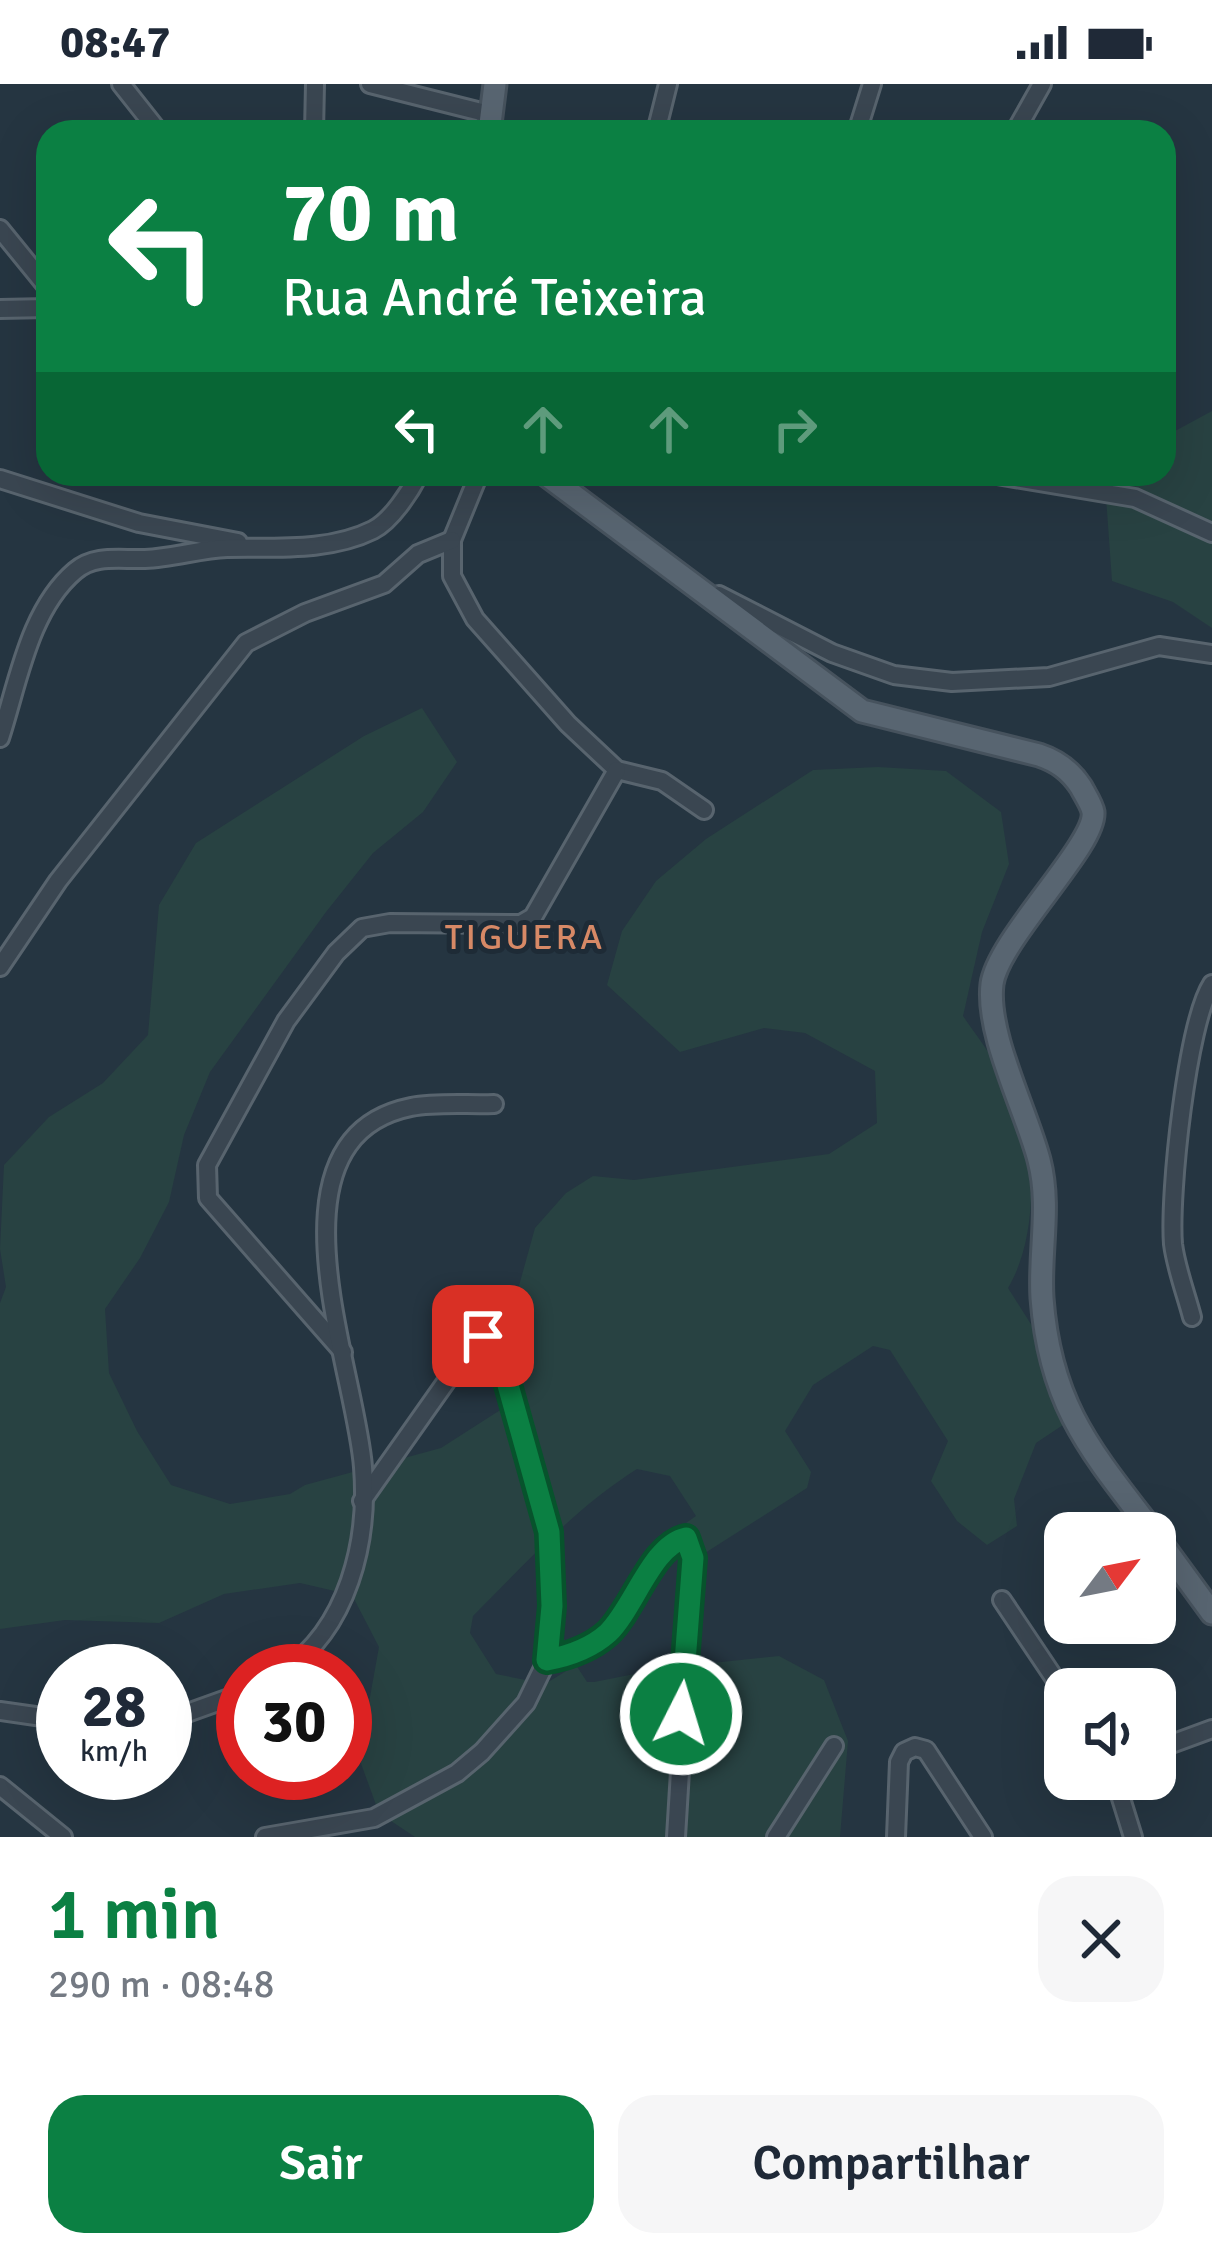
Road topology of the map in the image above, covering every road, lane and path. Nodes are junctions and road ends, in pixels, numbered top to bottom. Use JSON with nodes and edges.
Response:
{"nodes":[{"id":1,"x":121,"y":84,"type":"edge"},
{"id":2,"x":315,"y":84,"type":"edge"},
{"id":3,"x":370,"y":84,"type":"edge"},
{"id":4,"x":495,"y":84,"type":"edge"},
{"id":5,"x":668,"y":84,"type":"edge"},
{"id":6,"x":872,"y":84,"type":"edge"},
{"id":7,"x":1042,"y":84,"type":"edge"},
{"id":8,"x":150,"y":120,"type":"edge"},
{"id":9,"x":314,"y":120,"type":"edge"},
{"id":10,"x":480,"y":120,"type":"edge"},
{"id":11,"x":489,"y":120,"type":"edge"},
{"id":12,"x":657,"y":120,"type":"edge"},
{"id":13,"x":861,"y":120,"type":"edge"},
{"id":14,"x":1022,"y":120,"type":"edge"},
{"id":15,"x":0,"y":229,"type":"edge"},
{"id":16,"x":36,"y":273,"type":"edge"},
{"id":17,"x":36,"y":308,"type":"edge"},
{"id":18,"x":0,"y":309,"type":"edge"},
{"id":19,"x":0,"y":479,"type":"edge"},
{"id":20,"x":413,"y":486,"type":"edge"},
{"id":21,"x":474,"y":486,"type":"edge"},
{"id":22,"x":561,"y":486,"type":"edge"},
{"id":23,"x":1063,"y":486,"type":"edge"},
{"id":24,"x":1212,"y":533,"type":"edge"},
{"id":25,"x":452,"y":540,"type":"junction"},
{"id":26,"x":268,"y":548,"type":"junction"},
{"id":27,"x":675,"y":573,"type":"junction"},
{"id":28,"x":1212,"y":654,"type":"edge"},
{"id":29,"x":0,"y":738,"type":"edge"},
{"id":30,"x":617,"y":770,"type":"junction"},
{"id":31,"x":704,"y":810,"type":"dead end"},
{"id":32,"x":0,"y":967,"type":"edge"},
{"id":33,"x":1212,"y":984,"type":"edge"},
{"id":34,"x":494,"y":1104,"type":"dead end"},
{"id":35,"x":1192,"y":1317,"type":"dead end"},
{"id":36,"x":343,"y":1352,"type":"junction"},
{"id":37,"x":362,"y":1502,"type":"junction"},
{"id":38,"x":1138,"y":1512,"type":"edge"},
{"id":39,"x":1176,"y":1564,"type":"edge"},
{"id":40,"x":1002,"y":1600,"type":"dead end"},
{"id":41,"x":1212,"y":1613,"type":"edge"},
{"id":42,"x":317,"y":1644,"type":"edge"},
{"id":43,"x":547,"y":1660,"type":"junction"},
{"id":44,"x":1048,"y":1668,"type":"edge"},
{"id":45,"x":0,"y":1711,"type":"edge"},
{"id":46,"x":36,"y":1716,"type":"edge"},
{"id":47,"x":1212,"y":1729,"type":"edge"},
{"id":48,"x":1176,"y":1742,"type":"edge"},
{"id":49,"x":834,"y":1746,"type":"dead end"},
{"id":50,"x":0,"y":1786,"type":"edge"},
{"id":51,"x":1122,"y":1800,"type":"edge"},
{"id":52,"x":63,"y":1837,"type":"edge"},
{"id":53,"x":265,"y":1837,"type":"edge"},
{"id":54,"x":676,"y":1837,"type":"edge"},
{"id":55,"x":776,"y":1837,"type":"edge"},
{"id":56,"x":896,"y":1837,"type":"edge"},
{"id":57,"x":983,"y":1837,"type":"edge"},
{"id":58,"x":1133,"y":1837,"type":"edge"}],
"edges":[{"from":1,"to":8,"type":"street"},
{"from":2,"to":9,"type":"street"},
{"from":3,"to":10,"type":"street"},
{"from":4,"to":11,"type":"main road"},
{"from":5,"to":12,"type":"street"},
{"from":6,"to":13,"type":"street"},
{"from":7,"to":14,"type":"street"},
{"from":15,"to":16,"type":"street"},
{"from":17,"to":18,"type":"street"},
{"from":19,"to":26,"type":"street"},
{"from":20,"to":26,"type":"street"},
{"from":21,"to":25,"type":"street"},
{"from":22,"to":27,"type":"main road"},
{"from":23,"to":24,"type":"street"},
{"from":25,"to":30,"type":"street"},
{"from":25,"to":32,"type":"street"},
{"from":26,"to":29,"type":"street"},
{"from":27,"to":28,"type":"street"},
{"from":27,"to":38,"type":"main road"},
{"from":30,"to":31,"type":"street"},
{"from":30,"to":36,"type":"street"},
{"from":33,"to":35,"type":"street"},
{"from":34,"to":36,"type":"street"},
{"from":36,"to":37,"type":"street"},
{"from":37,"to":42,"type":"street"},
{"from":37,"to":43,"type":"street"},
{"from":39,"to":41,"type":"main road"},
{"from":40,"to":44,"type":"street"},
{"from":43,"to":53,"type":"street"},
{"from":43,"to":54,"type":"street"},
{"from":45,"to":46,"type":"street"},
{"from":47,"to":48,"type":"street"},
{"from":49,"to":55,"type":"street"},
{"from":50,"to":52,"type":"street"},
{"from":51,"to":58,"type":"street"},
{"from":56,"to":57,"type":"street"}]}
